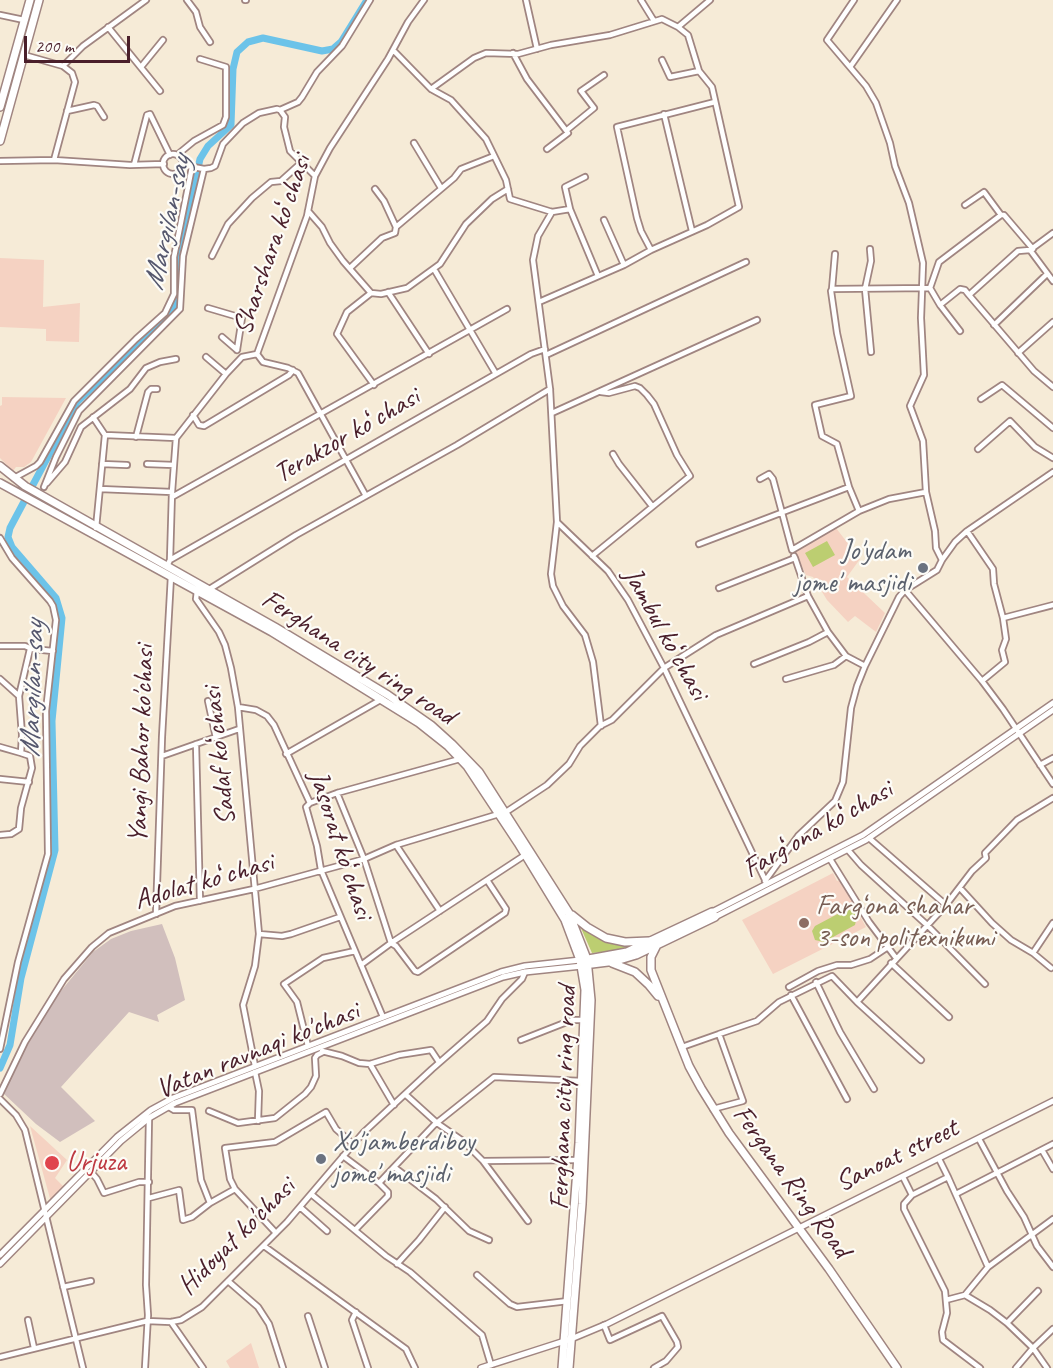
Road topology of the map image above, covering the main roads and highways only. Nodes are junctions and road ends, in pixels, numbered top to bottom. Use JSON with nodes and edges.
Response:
{"nodes":[{"id":1,"x":30,"y":0,"type":"edge"},
{"id":2,"x":39,"y":0,"type":"edge"},
{"id":3,"x":0,"y":107,"type":"edge"},
{"id":4,"x":0,"y":141,"type":"edge"},
{"id":5,"x":0,"y":466,"type":"edge"},
{"id":6,"x":0,"y":475,"type":"edge"},
{"id":7,"x":14,"y":478,"type":"junction"},
{"id":8,"x":0,"y":483,"type":"edge"},
{"id":9,"x":22,"y":489,"type":"junction"},
{"id":10,"x":35,"y":496,"type":"junction"},
{"id":11,"x":321,"y":658,"type":"junction"},
{"id":12,"x":1053,"y":704,"type":"edge"},
{"id":13,"x":1053,"y":710,"type":"edge"},
{"id":14,"x":1018,"y":731,"type":"junction"},
{"id":15,"x":502,"y":813,"type":"junction"},
{"id":16,"x":569,"y":913,"type":"junction"},
{"id":17,"x":714,"y":914,"type":"junction"},
{"id":18,"x":656,"y":943,"type":"junction"},
{"id":19,"x":610,"y":962,"type":"junction"},
{"id":20,"x":584,"y":963,"type":"junction"},
{"id":21,"x":666,"y":1011,"type":"junction"},
{"id":22,"x":266,"y":1065,"type":"junction"},
{"id":23,"x":255,"y":1069,"type":"junction"},
{"id":24,"x":1053,"y":1101,"type":"edge"},
{"id":25,"x":798,"y":1228,"type":"junction"},
{"id":26,"x":0,"y":1255,"type":"edge"},
{"id":27,"x":0,"y":1264,"type":"edge"},
{"id":28,"x":568,"y":1340,"type":"junction"},
{"id":29,"x":481,"y":1368,"type":"edge"},
{"id":30,"x":562,"y":1368,"type":"edge"},
{"id":31,"x":569,"y":1368,"type":"edge"},
{"id":32,"x":897,"y":1368,"type":"edge"}],
"edges":[{"from":1,"to":3,"type":"highway"},
{"from":2,"to":4,"type":"highway"},
{"from":5,"to":7,"type":"highway"},
{"from":6,"to":7,"type":"highway"},
{"from":7,"to":9,"type":"highway"},
{"from":8,"to":9,"type":"highway"},
{"from":9,"to":10,"type":"highway"},
{"from":10,"to":11,"type":"highway","name":"Ferghana city ring road"},
{"from":10,"to":11,"type":"highway","name":"Ferghana city ring road"},
{"from":11,"to":15,"type":"highway","name":"Ferghana city ring road"},
{"from":11,"to":15,"type":"highway","name":"Ferghana city ring road"},
{"from":12,"to":14,"type":"main road","name":"Fargʻona koʻchasi"},
{"from":13,"to":14,"type":"main road","name":"Fargʻona koʻchasi"},
{"from":14,"to":17,"type":"main road","name":"Fargʻona koʻchasi"},
{"from":14,"to":17,"type":"main road","name":"Fargʻona koʻchasi"},
{"from":15,"to":16,"type":"highway","name":"Ferghana city ring road"},
{"from":15,"to":20,"type":"highway","name":"Ferghana city ring road"},
{"from":16,"to":18,"type":"highway"},
{"from":16,"to":20,"type":"highway","name":"Ferghana city ring road"},
{"from":17,"to":18,"type":"highway","name":"Fargʻona koʻchasi"},
{"from":18,"to":19,"type":"highway","name":"Fargʻona koʻchasi"},
{"from":18,"to":20,"type":"highway","name":"Fargʻona koʻchasi"},
{"from":18,"to":21,"type":"highway"},
{"from":19,"to":20,"type":"highway","name":"Fargʻona koʻchasi"},
{"from":19,"to":21,"type":"highway"},
{"from":20,"to":22,"type":"main road","name":"Vatan ravnaqi ko'chasi"},
{"from":20,"to":22,"type":"main road","name":"Vatan ravnaqi ko'chasi"},
{"from":20,"to":28,"type":"highway","name":"Ferghana city ring road"},
{"from":20,"to":28,"type":"highway","name":"Ferghana city ring road"},
{"from":21,"to":25,"type":"highway","name":"Fergana Ring Road"},
{"from":22,"to":23,"type":"main road","name":"Vatan ravnaqi ko'chasi"},
{"from":23,"to":26,"type":"main road","name":"Vatan ravnaqi ko'chasi"},
{"from":23,"to":27,"type":"main road","name":"Vatan ravnaqi ko'chasi"},
{"from":24,"to":25,"type":"main road","name":"Sanoat street"},
{"from":25,"to":28,"type":"main road","name":"Sanoat street"},
{"from":25,"to":32,"type":"highway","name":"Fergana Ring Road"},
{"from":28,"to":29,"type":"main road","name":"Sanoat street"},
{"from":28,"to":30,"type":"highway","name":"Ferghana city ring road"},
{"from":28,"to":31,"type":"highway","name":"Ferghana city ring road"}]}
